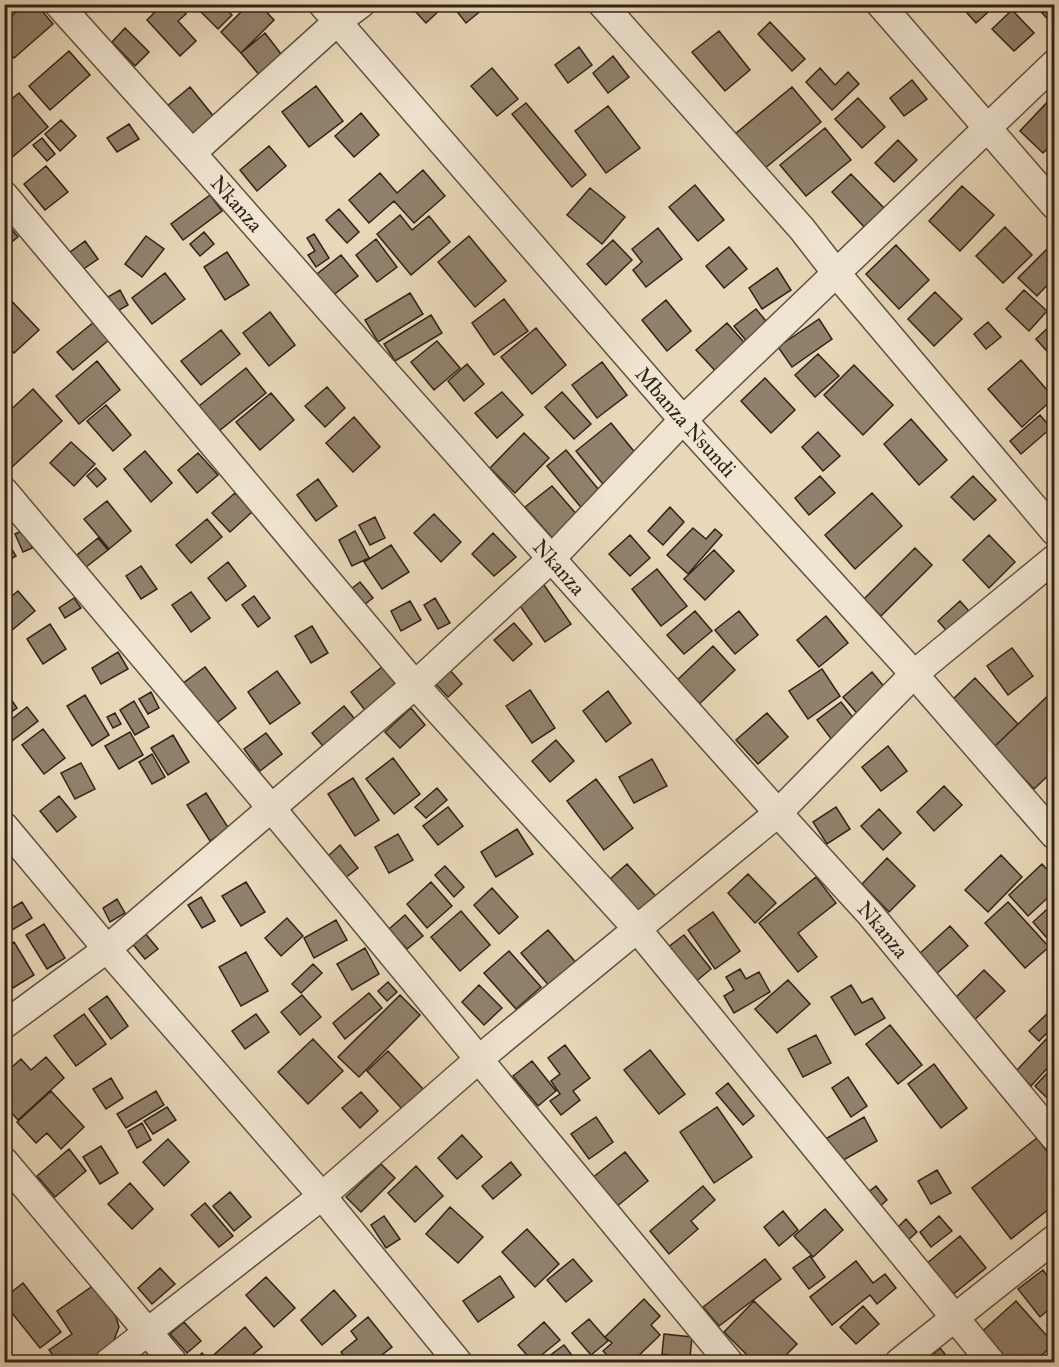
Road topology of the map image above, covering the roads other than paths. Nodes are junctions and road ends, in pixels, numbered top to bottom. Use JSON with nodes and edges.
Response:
{"nodes":[{"id":1,"x":57,"y":4,"type":"edge"},
{"id":2,"x":362,"y":4,"type":"edge"},
{"id":3,"x":602,"y":4,"type":"edge"},
{"id":4,"x":880,"y":4,"type":"edge"},
{"id":5,"x":329,"y":13,"type":"edge"},
{"id":6,"x":1054,"y":64,"type":"edge"},
{"id":7,"x":986,"y":128,"type":"junction"},
{"id":8,"x":192,"y":153,"type":"junction"},
{"id":9,"x":4,"y":195,"type":"edge"},
{"id":10,"x":1054,"y":206,"type":"edge"},
{"id":11,"x":837,"y":274,"type":"junction"},
{"id":12,"x":683,"y":420,"type":"junction"},
{"id":13,"x":4,"y":492,"type":"edge"},
{"id":14,"x":1054,"y":531,"type":"edge"},
{"id":15,"x":551,"y":559,"type":"junction"},
{"id":16,"x":1054,"y":559,"type":"edge"},
{"id":17,"x":914,"y":674,"type":"junction"},
{"id":18,"x":415,"y":685,"type":"junction"},
{"id":19,"x":272,"y":809,"type":"junction"},
{"id":20,"x":778,"y":813,"type":"junction"},
{"id":21,"x":4,"y":826,"type":"edge"},
{"id":22,"x":1054,"y":835,"type":"edge"},
{"id":23,"x":638,"y":930,"type":"junction"},
{"id":24,"x":107,"y":949,"type":"junction"},
{"id":25,"x":4,"y":1025,"type":"edge"},
{"id":26,"x":479,"y":1059,"type":"junction"},
{"id":27,"x":1054,"y":1137,"type":"edge"},
{"id":28,"x":4,"y":1161,"type":"edge"},
{"id":29,"x":322,"y":1196,"type":"junction"},
{"id":30,"x":1054,"y":1239,"type":"edge"},
{"id":31,"x":955,"y":1319,"type":"junction"},
{"id":32,"x":146,"y":1332,"type":"junction"},
{"id":33,"x":109,"y":1362,"type":"edge"},
{"id":34,"x":173,"y":1362,"type":"edge"},
{"id":35,"x":458,"y":1362,"type":"edge"},
{"id":36,"x":729,"y":1362,"type":"edge"},
{"id":37,"x":899,"y":1362,"type":"edge"},
{"id":38,"x":991,"y":1362,"type":"edge"}],
"edges":[{"from":1,"to":8,"type":"street","name":"Nkanza"},
{"from":2,"to":5,"type":"street"},
{"from":3,"to":11,"type":"street"},
{"from":4,"to":7,"type":"street"},
{"from":5,"to":8,"type":"street"},
{"from":5,"to":12,"type":"street","name":"Mbanza Nsundi"},
{"from":6,"to":7,"type":"street"},
{"from":7,"to":10,"type":"street"},
{"from":7,"to":11,"type":"street"},
{"from":8,"to":15,"type":"street","name":"Nkanza"},
{"from":9,"to":18,"type":"street"},
{"from":11,"to":12,"type":"street"},
{"from":11,"to":14,"type":"street"},
{"from":12,"to":15,"type":"street"},
{"from":12,"to":17,"type":"street","name":"Mbanza Nsundi"},
{"from":13,"to":19,"type":"street"},
{"from":15,"to":18,"type":"street"},
{"from":15,"to":20,"type":"street","name":"Nkanza"},
{"from":16,"to":17,"type":"street"},
{"from":17,"to":20,"type":"street"},
{"from":17,"to":22,"type":"street","name":"Mbanza Nsundi"},
{"from":18,"to":19,"type":"street"},
{"from":18,"to":23,"type":"street"},
{"from":19,"to":24,"type":"street"},
{"from":19,"to":26,"type":"street"},
{"from":20,"to":23,"type":"street"},
{"from":20,"to":27,"type":"street","name":"Nkanza"},
{"from":21,"to":24,"type":"street"},
{"from":23,"to":26,"type":"street"},
{"from":23,"to":31,"type":"street"},
{"from":24,"to":25,"type":"street"},
{"from":24,"to":29,"type":"street"},
{"from":26,"to":29,"type":"street"},
{"from":26,"to":36,"type":"street"},
{"from":28,"to":32,"type":"street"},
{"from":29,"to":32,"type":"street"},
{"from":29,"to":35,"type":"street"},
{"from":30,"to":31,"type":"street"},
{"from":31,"to":37,"type":"street"},
{"from":31,"to":38,"type":"street"},
{"from":32,"to":33,"type":"street"},
{"from":32,"to":34,"type":"street"}]}
